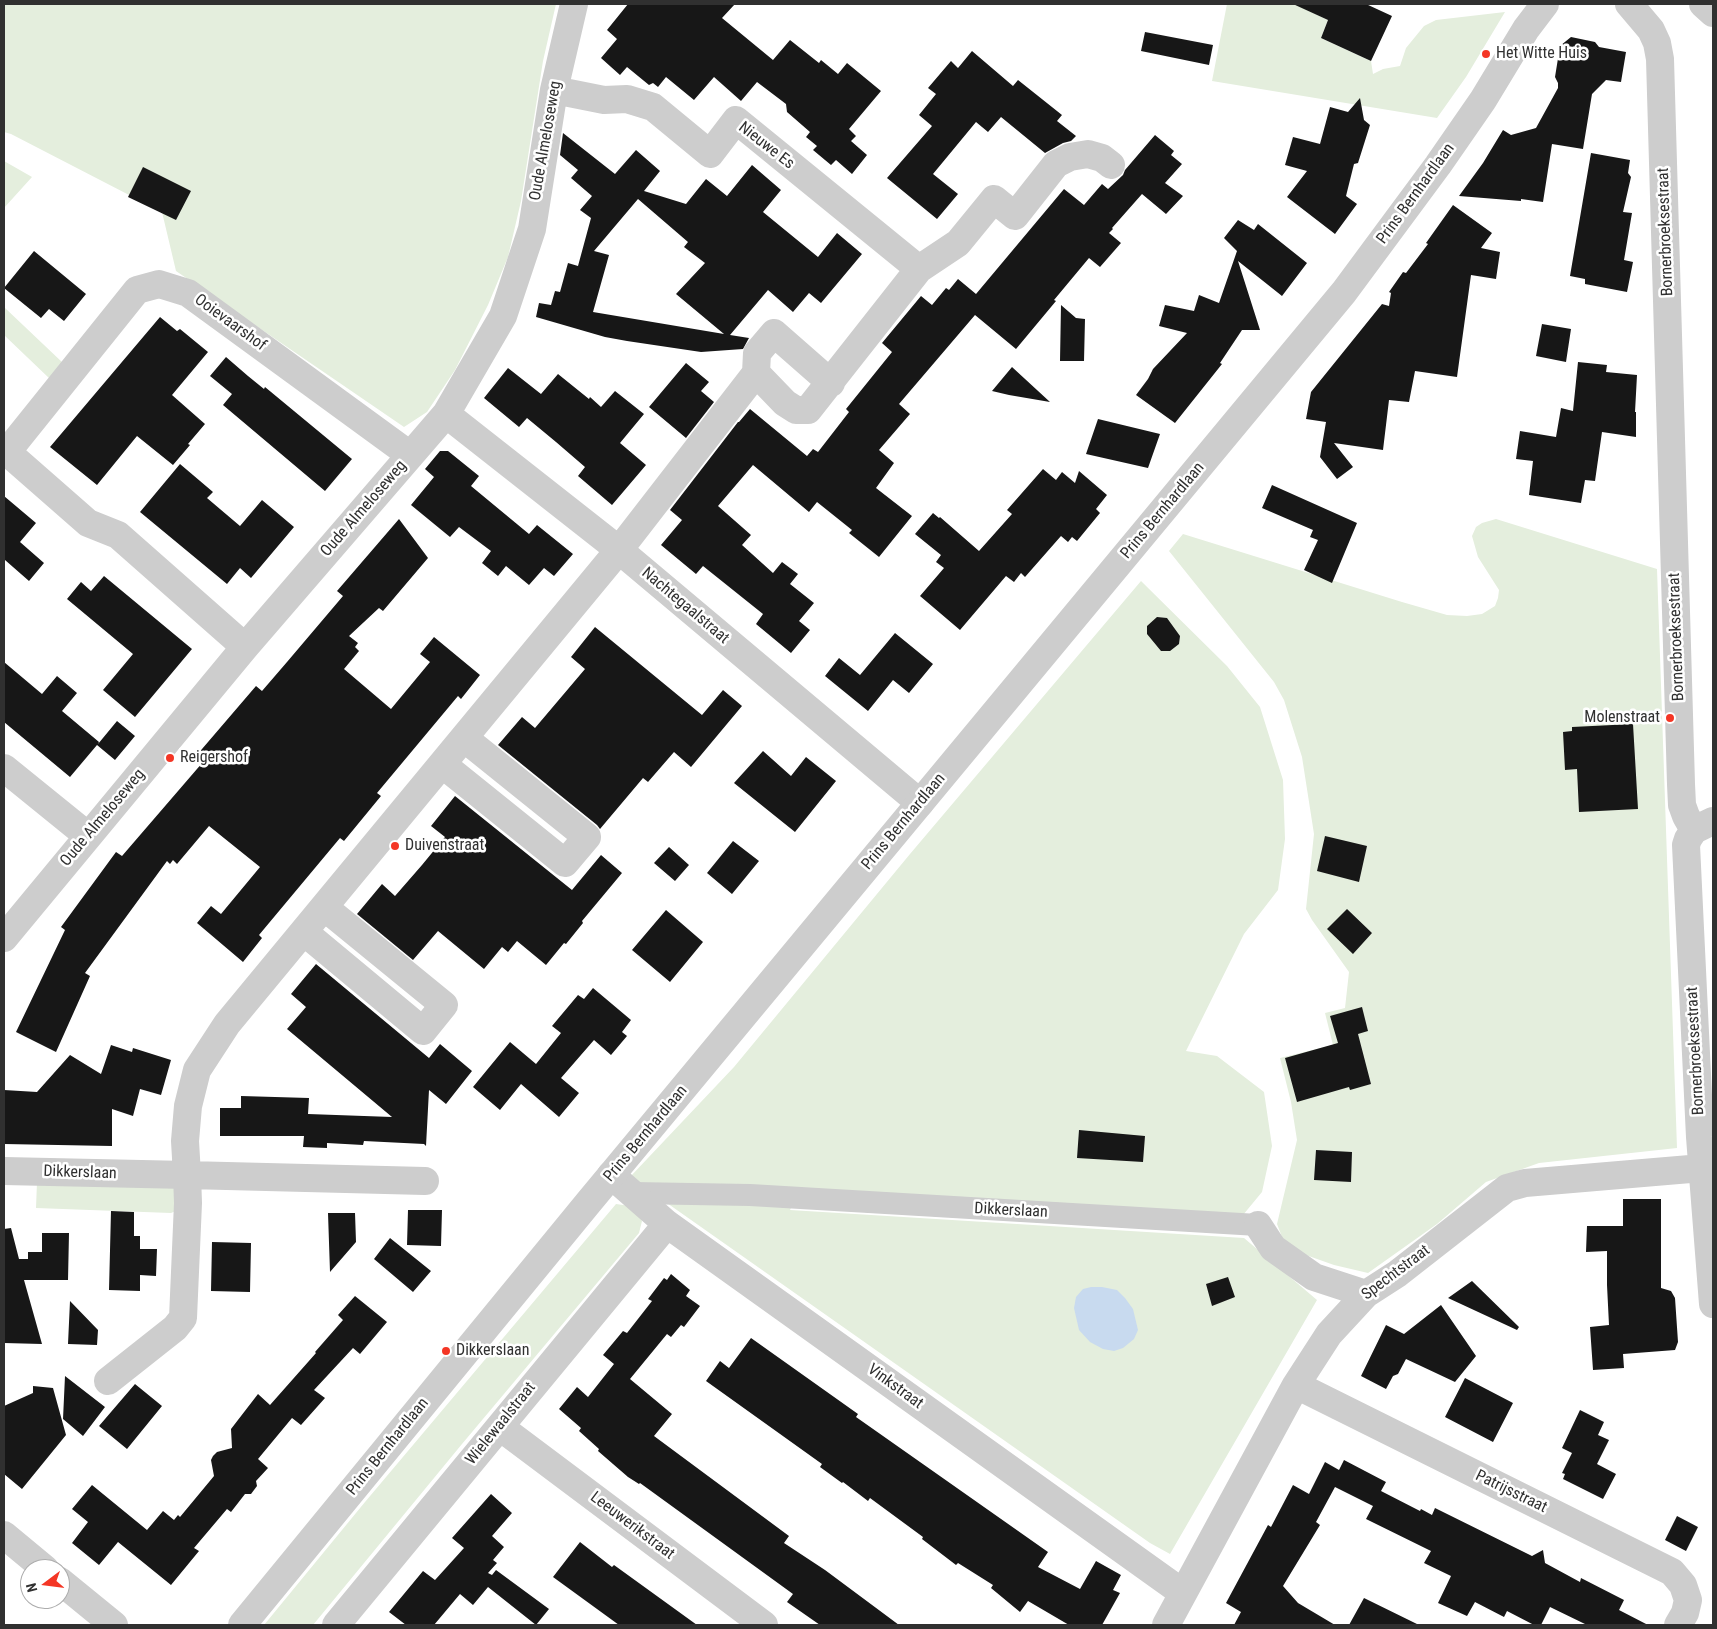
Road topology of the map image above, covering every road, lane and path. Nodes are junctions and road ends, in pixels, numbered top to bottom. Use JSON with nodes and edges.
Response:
{"nodes":[{"id":1,"x":574,"y":4,"type":"edge"},
{"id":2,"x":1546,"y":4,"type":"edge"},
{"id":3,"x":1629,"y":4,"type":"edge"},
{"id":4,"x":1703,"y":4,"type":"edge"},
{"id":5,"x":1713,"y":13,"type":"edge"},
{"id":6,"x":554,"y":90,"type":"junction"},
{"id":7,"x":1111,"y":164,"type":"dead end"},
{"id":8,"x":919,"y":269,"type":"junction"},
{"id":9,"x":756,"y":372,"type":"junction"},
{"id":10,"x":831,"y":383,"type":"junction"},
{"id":11,"x":446,"y":414,"type":"junction"},
{"id":12,"x":5,"y":453,"type":"edge"},
{"id":13,"x":410,"y":455,"type":"junction"},
{"id":14,"x":618,"y":550,"type":"junction"},
{"id":15,"x":245,"y":647,"type":"junction"},
{"id":16,"x":464,"y":738,"type":"junction"},
{"id":17,"x":442,"y":764,"type":"junction"},
{"id":18,"x":4,"y":768,"type":"edge"},
{"id":19,"x":920,"y":803,"type":"junction"},
{"id":20,"x":1704,"y":825,"type":"edge"},
{"id":21,"x":88,"y":836,"type":"junction"},
{"id":22,"x":324,"y":907,"type":"junction"},
{"id":23,"x":304,"y":932,"type":"junction"},
{"id":24,"x":4,"y":938,"type":"edge"},
{"id":25,"x":1702,"y":1168,"type":"junction"},
{"id":26,"x":4,"y":1171,"type":"edge"},
{"id":27,"x":186,"y":1175,"type":"junction"},
{"id":28,"x":611,"y":1175,"type":"junction"},
{"id":29,"x":425,"y":1181,"type":"dead end"},
{"id":30,"x":633,"y":1193,"type":"junction"},
{"id":31,"x":667,"y":1224,"type":"junction"},
{"id":32,"x":1258,"y":1225,"type":"joint"},
{"id":33,"x":1366,"y":1294,"type":"junction"},
{"id":34,"x":1713,"y":1304,"type":"edge"},
{"id":35,"x":108,"y":1381,"type":"dead end"},
{"id":36,"x":1296,"y":1385,"type":"junction"},
{"id":37,"x":500,"y":1426,"type":"junction"},
{"id":38,"x":4,"y":1535,"type":"edge"},
{"id":39,"x":33,"y":1559,"type":"edge"},
{"id":40,"x":70,"y":1589,"type":"edge"},
{"id":41,"x":1184,"y":1593,"type":"junction"},
{"id":42,"x":114,"y":1625,"type":"edge"},
{"id":43,"x":242,"y":1625,"type":"edge"},
{"id":44,"x":336,"y":1625,"type":"edge"},
{"id":45,"x":764,"y":1625,"type":"edge"},
{"id":46,"x":1166,"y":1625,"type":"edge"},
{"id":47,"x":1678,"y":1625,"type":"edge"}],
"edges":[{"from":1,"to":6,"type":"street","name":"Oude Almeloseweg"},
{"from":2,"to":19,"type":"street","name":"Prins Bernhardlaan"},
{"from":3,"to":20,"type":"street","name":"Bornerbroeksestraat"},
{"from":4,"to":5,"type":"street"},
{"from":6,"to":8,"type":"street","name":"Nieuwe Es"},
{"from":6,"to":11,"type":"street","name":"Oude Almeloseweg"},
{"from":7,"to":8,"type":"street"},
{"from":8,"to":10,"type":"street"},
{"from":9,"to":10,"type":"street"},
{"from":9,"to":10,"type":"street"},
{"from":9,"to":14,"type":"street"},
{"from":11,"to":13,"type":"street","name":"Oude Almeloseweg"},
{"from":11,"to":14,"type":"street","name":"Nachtegaalstraat"},
{"from":12,"to":13,"type":"street","name":"Ooievaarshof"},
{"from":12,"to":15,"type":"street","name":"Ooievaarshof"},
{"from":13,"to":15,"type":"street","name":"Oude Almeloseweg"},
{"from":14,"to":16,"type":"street"},
{"from":14,"to":19,"type":"street","name":"Nachtegaalstraat"},
{"from":15,"to":21,"type":"street","name":"Oude Almeloseweg"},
{"from":16,"to":17,"type":"street"},
{"from":16,"to":17,"type":"street"},
{"from":17,"to":22,"type":"street"},
{"from":18,"to":21,"type":"street"},
{"from":19,"to":28,"type":"street","name":"Prins Bernhardlaan"},
{"from":20,"to":25,"type":"street","name":"Bornerbroeksestraat"},
{"from":21,"to":24,"type":"street","name":"Oude Almeloseweg"},
{"from":22,"to":23,"type":"street"},
{"from":22,"to":23,"type":"street"},
{"from":23,"to":27,"type":"street"},
{"from":25,"to":33,"type":"street","name":"Spechtstraat"},
{"from":25,"to":34,"type":"street","name":"Bornerbroeksestraat"},
{"from":26,"to":27,"type":"street","name":"Dikkerslaan"},
{"from":27,"to":29,"type":"street","name":"Dikkerslaan"},
{"from":27,"to":35,"type":"street"},
{"from":28,"to":30,"type":"street","name":"Vinkstraat"},
{"from":28,"to":43,"type":"street","name":"Prins Bernhardlaan"},
{"from":30,"to":31,"type":"street","name":"Vinkstraat"},
{"from":30,"to":32,"type":"street","name":"Dikkerslaan"},
{"from":31,"to":37,"type":"street","name":"Wielewaalstraat"},
{"from":31,"to":41,"type":"street","name":"Vinkstraat"},
{"from":32,"to":33,"type":"street","name":"Dikkerslaan"},
{"from":33,"to":36,"type":"street","name":"Spechtstraat"},
{"from":36,"to":41,"type":"street","name":"Spechtstraat"},
{"from":36,"to":47,"type":"street","name":"Patrijsstraat"},
{"from":37,"to":44,"type":"street","name":"Wielewaalstraat"},
{"from":37,"to":45,"type":"street","name":"Leeuwerikstraat"},
{"from":38,"to":39,"type":"street"},
{"from":40,"to":42,"type":"street"},
{"from":41,"to":46,"type":"street","name":"Spechtstraat"}]}
